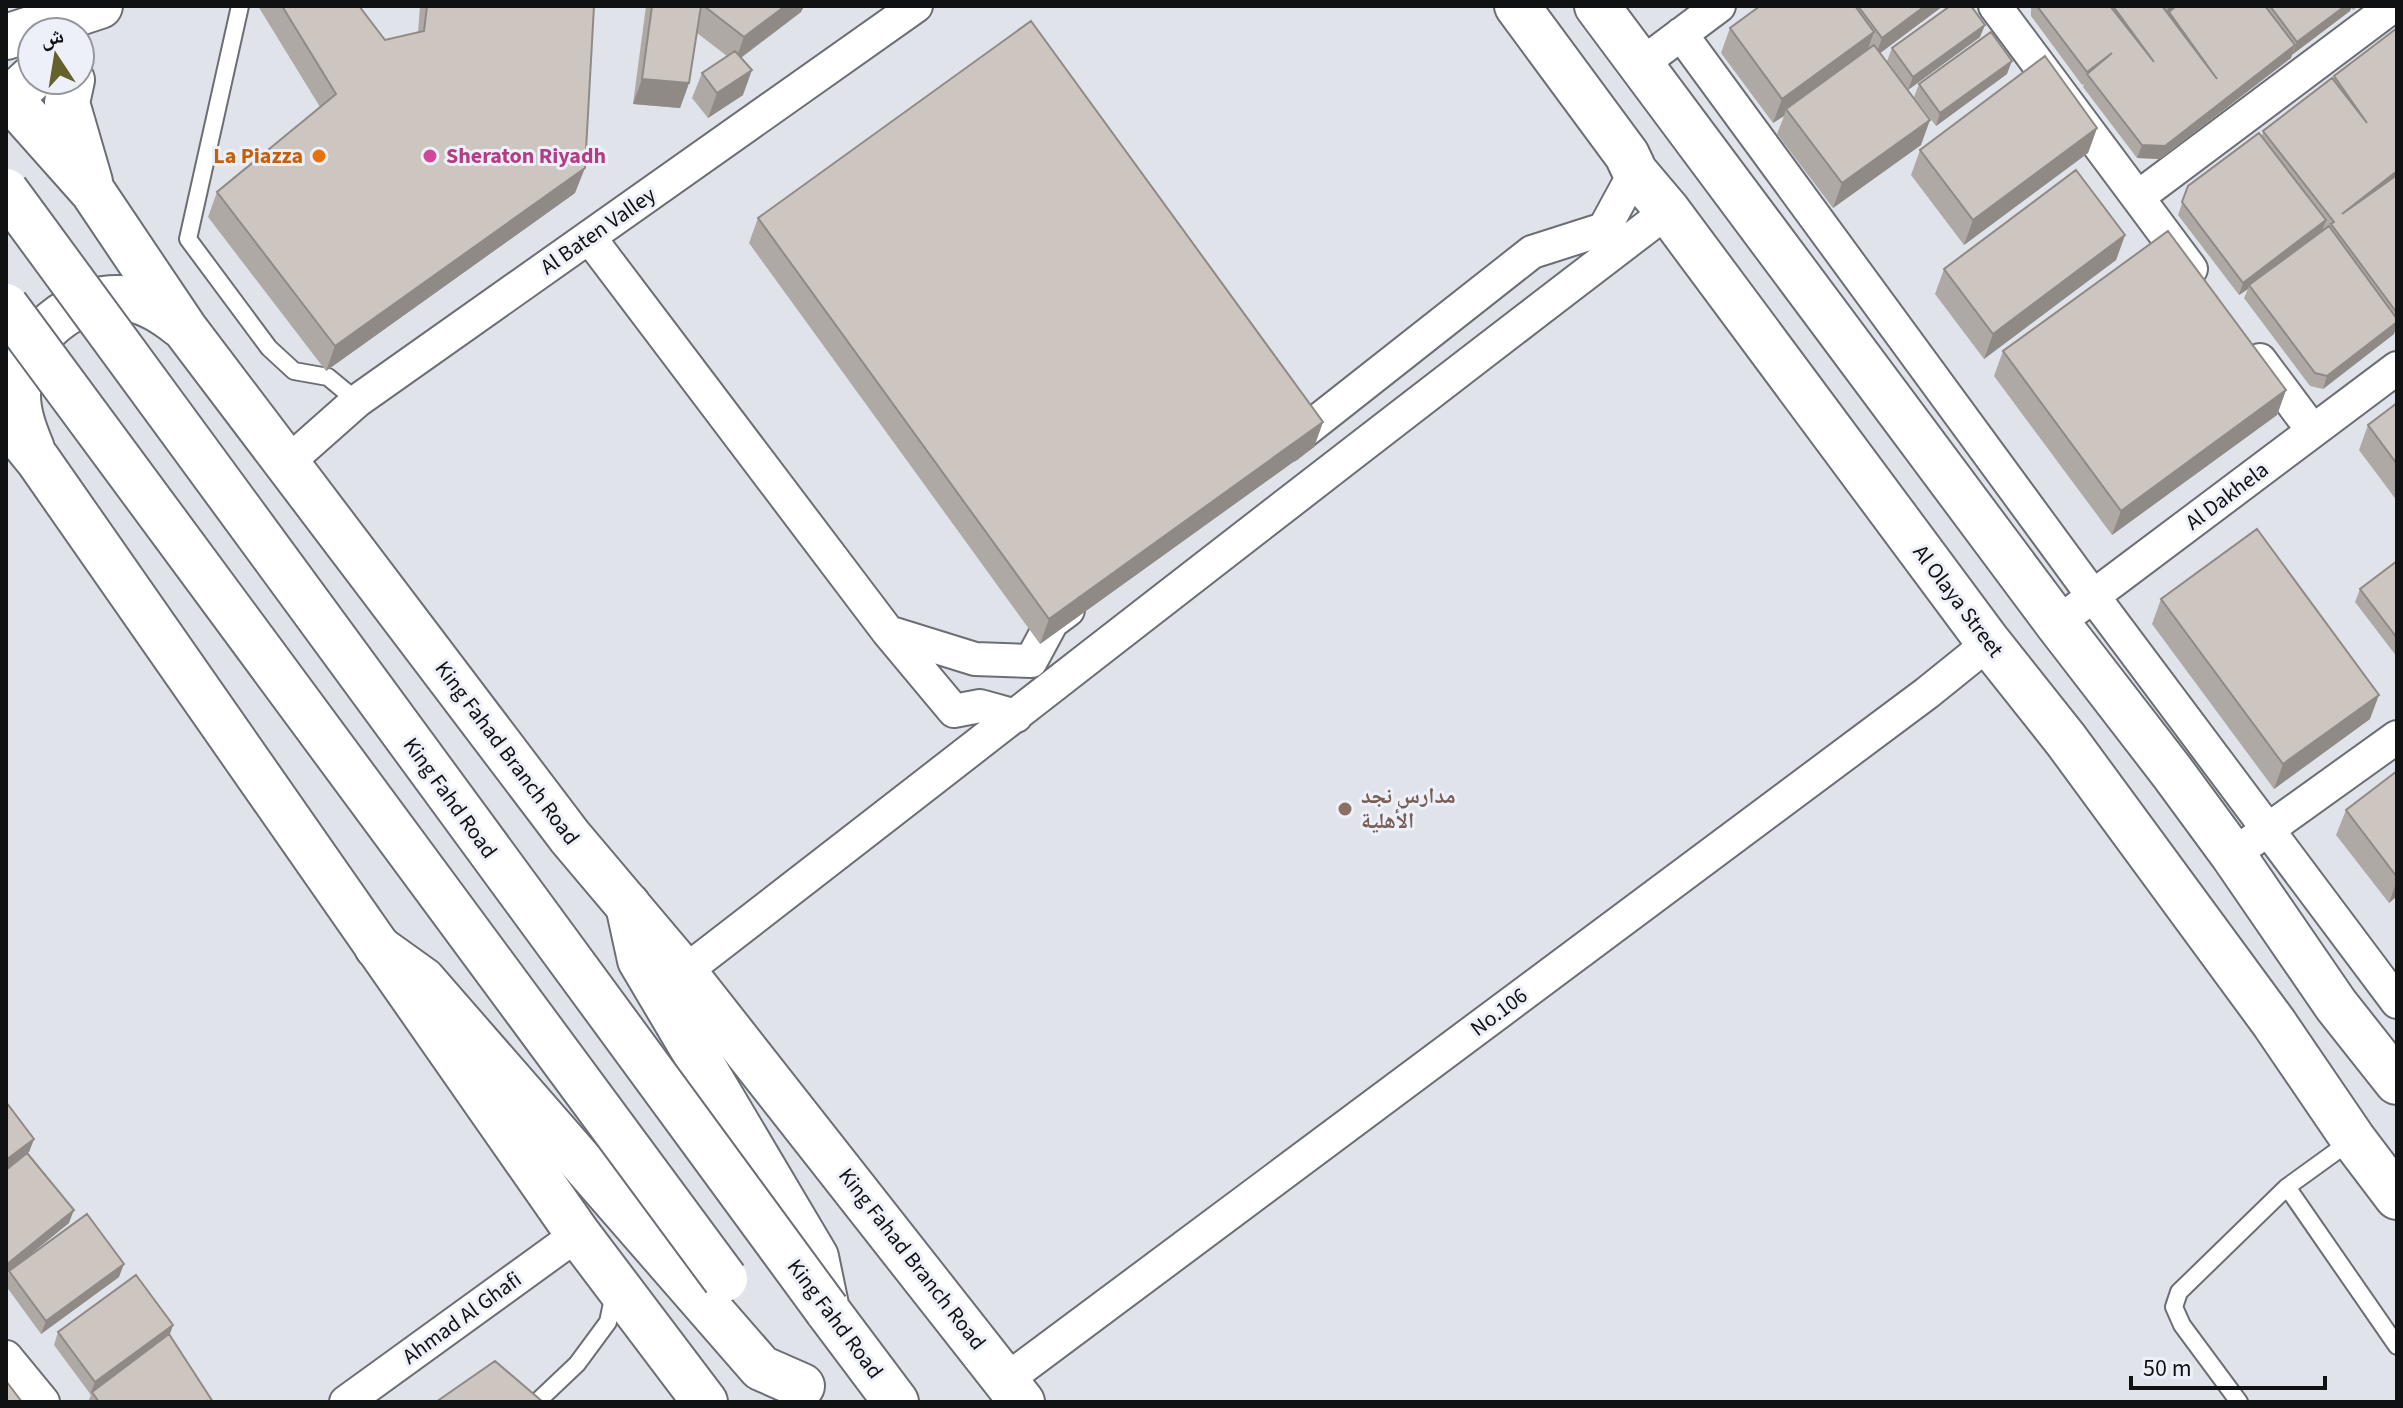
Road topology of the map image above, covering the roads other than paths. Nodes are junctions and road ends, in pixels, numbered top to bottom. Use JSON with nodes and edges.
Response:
{"nodes":[{"id":1,"x":100,"y":6,"type":"edge"},
{"id":2,"x":115,"y":6,"type":"edge"},
{"id":3,"x":240,"y":6,"type":"edge"},
{"id":4,"x":916,"y":6,"type":"edge"},
{"id":5,"x":1517,"y":6,"type":"edge"},
{"id":6,"x":1597,"y":6,"type":"edge"},
{"id":7,"x":1719,"y":6,"type":"edge"},
{"id":8,"x":1995,"y":6,"type":"edge"},
{"id":9,"x":2393,"y":6,"type":"edge"},
{"id":10,"x":96,"y":21,"type":"edge"},
{"id":11,"x":1681,"y":34,"type":"junction"},
{"id":12,"x":6,"y":37,"type":"edge"},
{"id":13,"x":1640,"y":65,"type":"junction"},
{"id":14,"x":12,"y":95,"type":"edge"},
{"id":15,"x":69,"y":96,"type":"edge"},
{"id":16,"x":1635,"y":172,"type":"junction"},
{"id":17,"x":6,"y":191,"type":"edge"},
{"id":18,"x":93,"y":192,"type":"junction"},
{"id":19,"x":2138,"y":197,"type":"junction"},
{"id":20,"x":1748,"y":209,"type":"junction"},
{"id":21,"x":1668,"y":211,"type":"junction"},
{"id":22,"x":589,"y":237,"type":"junction"},
{"id":23,"x":2212,"y":296,"type":"edge"},
{"id":24,"x":6,"y":306,"type":"edge"},
{"id":25,"x":185,"y":329,"type":"junction"},
{"id":26,"x":2239,"y":333,"type":"edge"},
{"id":27,"x":2397,"y":368,"type":"edge"},
{"id":28,"x":357,"y":401,"type":"junction"},
{"id":29,"x":6,"y":421,"type":"edge"},
{"id":30,"x":2313,"y":431,"type":"junction"},
{"id":31,"x":38,"y":460,"type":"junction"},
{"id":32,"x":1266,"y":460,"type":"edge"},
{"id":33,"x":287,"y":463,"type":"junction"},
{"id":34,"x":1090,"y":593,"type":"edge"},
{"id":35,"x":2093,"y":596,"type":"junction"},
{"id":36,"x":2057,"y":623,"type":"junction"},
{"id":37,"x":888,"y":632,"type":"junction"},
{"id":38,"x":1989,"y":643,"type":"junction"},
{"id":39,"x":1016,"y":716,"type":"junction"},
{"id":40,"x":2397,"y":737,"type":"edge"},
{"id":41,"x":2250,"y":842,"type":"junction"},
{"id":42,"x":628,"y":905,"type":"junction"},
{"id":43,"x":377,"y":947,"type":"junction"},
{"id":44,"x":684,"y":972,"type":"junction"},
{"id":45,"x":2397,"y":1002,"type":"edge"},
{"id":46,"x":2336,"y":1005,"type":"junction"},
{"id":47,"x":2274,"y":1023,"type":"junction"},
{"id":48,"x":2397,"y":1082,"type":"edge"},
{"id":49,"x":2353,"y":1139,"type":"junction"},
{"id":50,"x":2287,"y":1187,"type":"junction"},
{"id":51,"x":2397,"y":1197,"type":"edge"},
{"id":52,"x":578,"y":1234,"type":"junction"},
{"id":53,"x":616,"y":1285,"type":"junction"},
{"id":54,"x":827,"y":1310,"type":"junction"},
{"id":55,"x":2397,"y":1346,"type":"edge"},
{"id":56,"x":6,"y":1357,"type":"edge"},
{"id":57,"x":1014,"y":1391,"type":"edge"},
{"id":58,"x":808,"y":1394,"type":"edge"},
{"id":59,"x":539,"y":1400,"type":"edge"},
{"id":60,"x":43,"y":1402,"type":"edge"},
{"id":61,"x":346,"y":1402,"type":"edge"},
{"id":62,"x":705,"y":1402,"type":"edge"},
{"id":63,"x":896,"y":1402,"type":"edge"},
{"id":64,"x":2239,"y":1402,"type":"edge"}],
"edges":[{"from":1,"to":12,"type":"main road"},
{"from":2,"to":10,"type":"main road"},
{"from":3,"to":28,"type":"lane"},
{"from":4,"to":22,"type":"street","name":"Al Baten Valley"},
{"from":5,"to":16,"type":"main road","name":"Al Olaya Street"},
{"from":6,"to":13,"type":"main road"},
{"from":7,"to":11,"type":"street"},
{"from":8,"to":19,"type":"street"},
{"from":9,"to":19,"type":"street"},
{"from":11,"to":13,"type":"street"},
{"from":11,"to":35,"type":"street"},
{"from":13,"to":20,"type":"main road"},
{"from":14,"to":18,"type":"main road","name":"King Fahad Branch Road"},
{"from":15,"to":18,"type":"main road"},
{"from":16,"to":21,"type":"main road","name":"Al Olaya Street"},
{"from":16,"to":32,"type":"street"},
{"from":17,"to":54,"type":"main road","name":"King Fahd Road","bridge":true},
{"from":18,"to":25,"type":"main road","name":"King Fahad Branch Road"},
{"from":19,"to":23,"type":"street"},
{"from":20,"to":21,"type":"main road"},
{"from":20,"to":36,"type":"main road"},
{"from":21,"to":38,"type":"main road","name":"Al Olaya Street"},
{"from":21,"to":39,"type":"street"},
{"from":22,"to":28,"type":"street","name":"Al Baten Valley"},
{"from":22,"to":37,"type":"street"},
{"from":24,"to":58,"type":"main road","bridge":true},
{"from":25,"to":31,"type":"main road"},
{"from":25,"to":33,"type":"main road","name":"King Fahad Branch Road"},
{"from":26,"to":30,"type":"street"},
{"from":27,"to":30,"type":"street","name":"Al Dakhela"},
{"from":28,"to":33,"type":"street","name":"Al Baten Valley"},
{"from":29,"to":31,"type":"main road"},
{"from":30,"to":35,"type":"street","name":"Al Dakhela"},
{"from":31,"to":43,"type":"main road"},
{"from":33,"to":42,"type":"main road","name":"King Fahad Branch Road"},
{"from":34,"to":37,"type":"street"},
{"from":35,"to":36,"type":"street","name":"Al Dakhela"},
{"from":35,"to":41,"type":"street"},
{"from":36,"to":41,"type":"main road"},
{"from":37,"to":39,"type":"street"},
{"from":38,"to":47,"type":"main road","name":"Al Olaya Street"},
{"from":38,"to":57,"type":"street","name":"No.106"},
{"from":39,"to":44,"type":"street"},
{"from":40,"to":41,"type":"street"},
{"from":41,"to":45,"type":"street"},
{"from":41,"to":46,"type":"main road"},
{"from":42,"to":44,"type":"main road","name":"King Fahad Branch Road"},
{"from":42,"to":54,"type":"main road"},
{"from":43,"to":52,"type":"main road"},
{"from":43,"to":58,"type":"main road"},
{"from":44,"to":57,"type":"main road","name":"King Fahad Branch Road"},
{"from":46,"to":47,"type":"main road"},
{"from":46,"to":48,"type":"main road"},
{"from":47,"to":49,"type":"main road","name":"Al Olaya Street"},
{"from":49,"to":50,"type":"lane"},
{"from":49,"to":51,"type":"main road","name":"Al Olaya Street"},
{"from":50,"to":55,"type":"lane"},
{"from":50,"to":64,"type":"lane"},
{"from":52,"to":53,"type":"main road"},
{"from":52,"to":61,"type":"street","name":"Ahmad Al Ghafi"},
{"from":53,"to":59,"type":"lane"},
{"from":53,"to":62,"type":"main road"},
{"from":54,"to":63,"type":"main road","name":"King Fahd Road"},
{"from":56,"to":60,"type":"street"}]}
